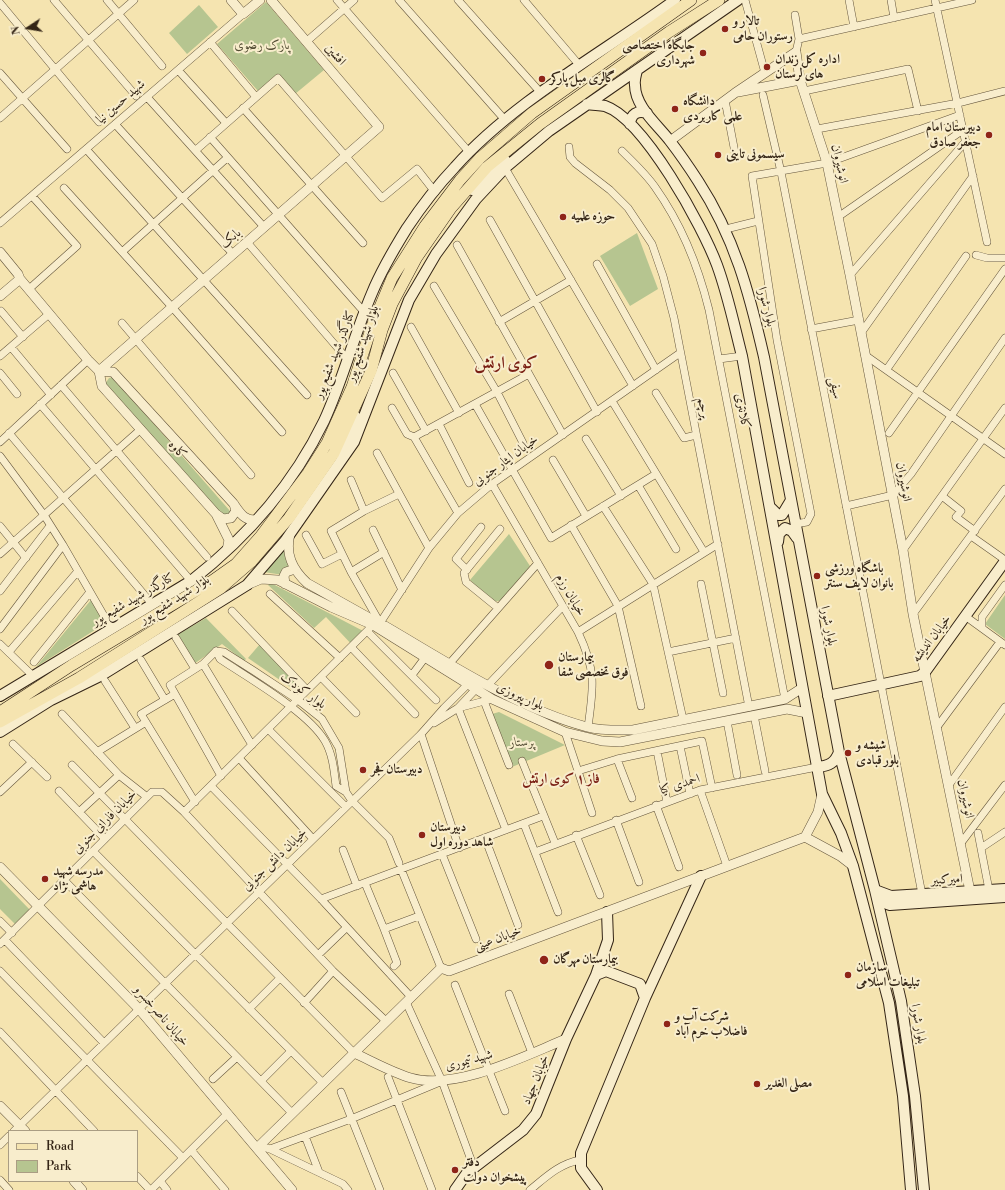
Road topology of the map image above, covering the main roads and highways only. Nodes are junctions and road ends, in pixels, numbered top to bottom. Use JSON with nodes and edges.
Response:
{"nodes":[{"id":1,"x":675,"y":0,"type":"edge"},
{"id":2,"x":691,"y":0,"type":"edge"},
{"id":3,"x":719,"y":0,"type":"edge"},
{"id":4,"x":738,"y":0,"type":"edge"},
{"id":5,"x":637,"y":70,"type":"junction"},
{"id":6,"x":587,"y":104,"type":"junction"},
{"id":7,"x":647,"y":113,"type":"junction"},
{"id":8,"x":630,"y":124,"type":"junction"},
{"id":9,"x":527,"y":149,"type":"junction"},
{"id":10,"x":459,"y":199,"type":"junction"},
{"id":11,"x":364,"y":388,"type":"junction"},
{"id":12,"x":327,"y":443,"type":"junction"},
{"id":13,"x":316,"y":498,"type":"junction"},
{"id":14,"x":791,"y":500,"type":"junction"},
{"id":15,"x":273,"y":502,"type":"junction"},
{"id":16,"x":770,"y":507,"type":"junction"},
{"id":17,"x":799,"y":544,"type":"junction"},
{"id":18,"x":777,"y":545,"type":"junction"},
{"id":19,"x":1005,"y":560,"type":"edge"},
{"id":20,"x":190,"y":581,"type":"junction"},
{"id":21,"x":225,"y":598,"type":"junction"},
{"id":22,"x":136,"y":627,"type":"junction"},
{"id":23,"x":153,"y":630,"type":"junction"},
{"id":24,"x":72,"y":665,"type":"junction"},
{"id":25,"x":79,"y":678,"type":"junction"},
{"id":26,"x":49,"y":680,"type":"junction"},
{"id":27,"x":55,"y":692,"type":"junction"},
{"id":28,"x":0,"y":696,"type":"edge"},
{"id":29,"x":828,"y":696,"type":"junction"},
{"id":30,"x":0,"y":712,"type":"edge"},
{"id":31,"x":0,"y":722,"type":"edge"},
{"id":32,"x":0,"y":732,"type":"edge"},
{"id":33,"x":839,"y":752,"type":"junction"},
{"id":34,"x":817,"y":767,"type":"junction"},
{"id":35,"x":701,"y":876,"type":"road end"},
{"id":36,"x":1005,"y":889,"type":"edge"},
{"id":37,"x":875,"y":890,"type":"junction"},
{"id":38,"x":1005,"y":897,"type":"edge"},
{"id":39,"x":893,"y":900,"type":"junction"},
{"id":40,"x":607,"y":912,"type":"road end"},
{"id":41,"x":881,"y":914,"type":"junction"},
{"id":42,"x":596,"y":975,"type":"junction"},
{"id":43,"x":645,"y":998,"type":"junction"},
{"id":44,"x":455,"y":1190,"type":"edge"},
{"id":45,"x":597,"y":1190,"type":"edge"},
{"id":46,"x":911,"y":1190,"type":"edge"},
{"id":47,"x":924,"y":1190,"type":"edge"}],
"edges":[{"from":1,"to":15,"type":"main road","name":"کنارگذر شهید شفیع پور"},
{"from":2,"to":12,"type":"main road","name":"بلوار شهید شفیع پور"},
{"from":3,"to":10,"type":"main road","name":"بلوار شهید شفیع پور"},
{"from":4,"to":5,"type":"main road"},
{"from":5,"to":6,"type":"main road"},
{"from":5,"to":7,"type":"main road","name":"بلوار شورا"},
{"from":6,"to":8,"type":"main road","name":"بلوار شورا"},
{"from":6,"to":9,"type":"main road"},
{"from":7,"to":8,"type":"main road"},
{"from":7,"to":14,"type":"main road","name":"بلوار شورا"},
{"from":8,"to":16,"type":"main road","name":"بلوار شورا"},
{"from":9,"to":10,"type":"main road"},
{"from":9,"to":13,"type":"main road"},
{"from":10,"to":11,"type":"main road","name":"بلوار شهید شفیع پور"},
{"from":11,"to":13,"type":"main road"},
{"from":11,"to":23,"type":"main road","name":"بلوار شهید شفیع پور"},
{"from":12,"to":15,"type":"main road"},
{"from":12,"to":22,"type":"main road","name":"بلوار شهید شفیع پور"},
{"from":13,"to":21,"type":"main road"},
{"from":14,"to":16,"type":"main road"},
{"from":14,"to":17,"type":"main road","name":"بلوار شورا"},
{"from":15,"to":20,"type":"main road","name":"کنارگذر شهید شفیع پور"},
{"from":16,"to":18,"type":"main road","name":"بلوار شورا"},
{"from":17,"to":18,"type":"main road"},
{"from":17,"to":29,"type":"main road","name":"بلوار شورا"},
{"from":18,"to":34,"type":"main road","name":"بلوار شورا"},
{"from":19,"to":29,"type":"main road","name":"خیابان اندیشه"},
{"from":20,"to":22,"type":"main road"},
{"from":20,"to":28,"type":"main road","name":"کنارگذر شهید شفیع پور"},
{"from":21,"to":23,"type":"main road"},
{"from":21,"to":32,"type":"main road"},
{"from":22,"to":24,"type":"main road","name":"بلوار شهید شفیع پور"},
{"from":23,"to":25,"type":"main road","name":"بلوار شهید شفیع پور"},
{"from":24,"to":25,"type":"main road"},
{"from":24,"to":26,"type":"main road","name":"بلوار شهید شفیع پور"},
{"from":25,"to":27,"type":"main road","name":"بلوار شهید شفیع پور"},
{"from":26,"to":27,"type":"main road"},
{"from":26,"to":30,"type":"main road","name":"بلوار شهید شفیع پور"},
{"from":27,"to":31,"type":"main road","name":"بلوار شهید شفیع پور"},
{"from":29,"to":33,"type":"main road","name":"بلوار شورا"},
{"from":33,"to":34,"type":"main road"},
{"from":33,"to":37,"type":"main road","name":"بلوار شورا"},
{"from":34,"to":46,"type":"main road","name":"بلوار شورا"},
{"from":35,"to":43,"type":"main road"},
{"from":36,"to":39,"type":"main road","name":"امیرکبیر"},
{"from":37,"to":39,"type":"main road"},
{"from":37,"to":41,"type":"main road","name":"بلوار شورا"},
{"from":38,"to":39,"type":"main road","name":"امیرکبیر"},
{"from":39,"to":41,"type":"main road"},
{"from":40,"to":42,"type":"main road","name":"خیابان جهاد"},
{"from":41,"to":47,"type":"main road","name":"بلوار شورا"},
{"from":42,"to":43,"type":"main road"},
{"from":42,"to":44,"type":"main road","name":"خیابان جهاد"},
{"from":43,"to":45,"type":"main road"}]}
